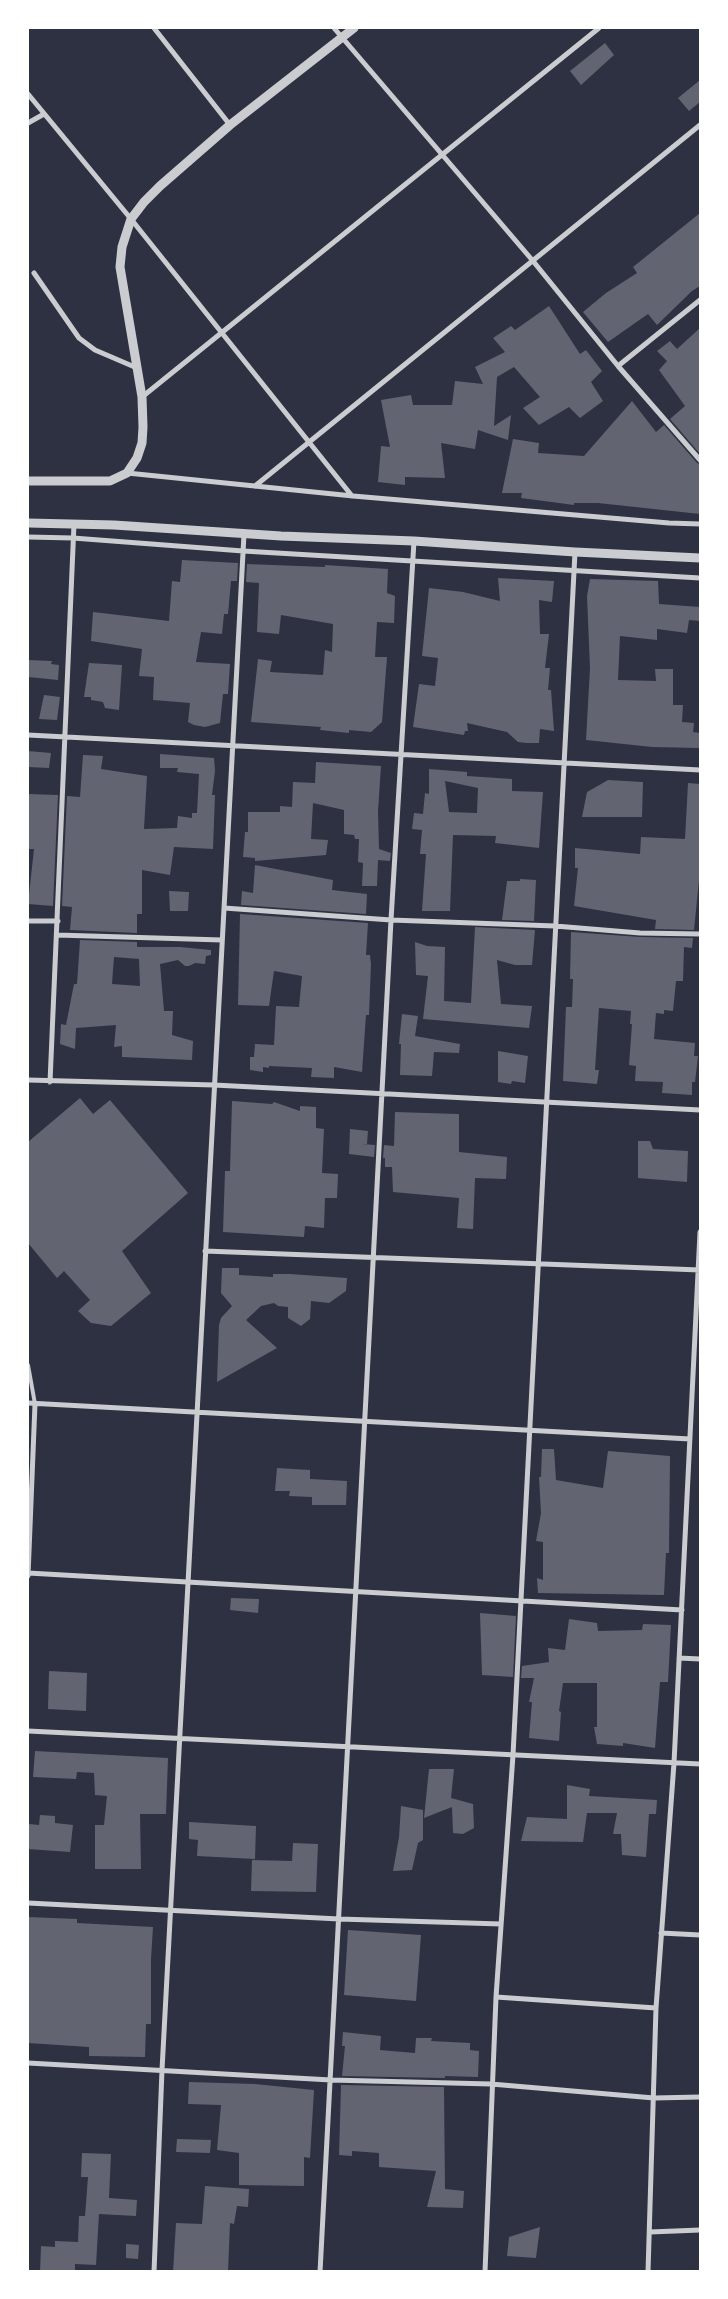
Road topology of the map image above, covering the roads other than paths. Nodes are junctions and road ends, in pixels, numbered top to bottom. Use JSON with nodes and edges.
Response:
{"nodes":[{"id":1,"x":154,"y":28,"type":"edge"},
{"id":2,"x":334,"y":28,"type":"edge"},
{"id":3,"x":354,"y":28,"type":"edge"},
{"id":4,"x":599,"y":28,"type":"edge"},
{"id":5,"x":342,"y":38,"type":"junction"},
{"id":6,"x":28,"y":94,"type":"edge"},
{"id":7,"x":44,"y":114,"type":"junction"},
{"id":8,"x":28,"y":123,"type":"edge"},
{"id":9,"x":230,"y":125,"type":"junction"},
{"id":10,"x":700,"y":125,"type":"edge"},
{"id":11,"x":441,"y":154,"type":"junction"},
{"id":12,"x":131,"y":219,"type":"junction"},
{"id":13,"x":533,"y":261,"type":"junction"},
{"id":14,"x":34,"y":273,"type":"dead end"},
{"id":15,"x":700,"y":300,"type":"edge"},
{"id":16,"x":220,"y":333,"type":"junction"},
{"id":17,"x":618,"y":366,"type":"junction"},
{"id":18,"x":137,"y":368,"type":"junction"},
{"id":19,"x":142,"y":397,"type":"junction"},
{"id":20,"x":309,"y":442,"type":"junction"},
{"id":21,"x":700,"y":460,"type":"edge"},
{"id":22,"x":127,"y":472,"type":"junction"},
{"id":23,"x":28,"y":481,"type":"edge"},
{"id":24,"x":254,"y":486,"type":"junction"},
{"id":25,"x":352,"y":496,"type":"junction"},
{"id":26,"x":28,"y":523,"type":"edge"},
{"id":27,"x":74,"y":523,"type":"junction"},
{"id":28,"x":700,"y":524,"type":"edge"},
{"id":29,"x":244,"y":534,"type":"junction"},
{"id":30,"x":28,"y":537,"type":"edge"},
{"id":31,"x":73,"y":538,"type":"junction"},
{"id":32,"x":414,"y":541,"type":"junction"},
{"id":33,"x":243,"y":551,"type":"junction"},
{"id":34,"x":575,"y":552,"type":"junction"},
{"id":35,"x":700,"y":558,"type":"edge"},
{"id":36,"x":412,"y":561,"type":"junction"},
{"id":37,"x":573,"y":571,"type":"junction"},
{"id":38,"x":700,"y":578,"type":"edge"},
{"id":39,"x":28,"y":735,"type":"edge"},
{"id":40,"x":66,"y":737,"type":"junction"},
{"id":41,"x":232,"y":746,"type":"junction"},
{"id":42,"x":402,"y":755,"type":"junction"},
{"id":43,"x":563,"y":763,"type":"junction"},
{"id":44,"x":700,"y":770,"type":"edge"},
{"id":45,"x":224,"y":908,"type":"junction"},
{"id":46,"x":391,"y":920,"type":"junction"},
{"id":47,"x":28,"y":921,"type":"edge"},
{"id":48,"x":58,"y":921,"type":"junction"},
{"id":49,"x":555,"y":926,"type":"junction"},
{"id":50,"x":700,"y":934,"type":"edge"},
{"id":51,"x":57,"y":936,"type":"junction"},
{"id":52,"x":222,"y":940,"type":"junction"},
{"id":53,"x":28,"y":1080,"type":"edge"},
{"id":54,"x":50,"y":1082,"type":"junction"},
{"id":55,"x":214,"y":1085,"type":"junction"},
{"id":56,"x":384,"y":1094,"type":"junction"},
{"id":57,"x":546,"y":1102,"type":"junction"},
{"id":58,"x":700,"y":1110,"type":"edge"},
{"id":59,"x":700,"y":1232,"type":"edge"},
{"id":60,"x":205,"y":1251,"type":"junction"},
{"id":61,"x":375,"y":1258,"type":"junction"},
{"id":62,"x":538,"y":1264,"type":"junction"},
{"id":63,"x":700,"y":1270,"type":"edge"},
{"id":64,"x":28,"y":1365,"type":"edge"},
{"id":65,"x":28,"y":1404,"type":"edge"},
{"id":66,"x":35,"y":1404,"type":"junction"},
{"id":67,"x":197,"y":1413,"type":"junction"},
{"id":68,"x":366,"y":1422,"type":"junction"},
{"id":69,"x":530,"y":1430,"type":"junction"},
{"id":70,"x":690,"y":1438,"type":"junction"},
{"id":71,"x":28,"y":1574,"type":"edge"},
{"id":72,"x":188,"y":1582,"type":"junction"},
{"id":73,"x":357,"y":1592,"type":"junction"},
{"id":74,"x":521,"y":1601,"type":"junction"},
{"id":75,"x":682,"y":1610,"type":"junction"},
{"id":76,"x":679,"y":1658,"type":"junction"},
{"id":77,"x":700,"y":1659,"type":"edge"},
{"id":78,"x":28,"y":1731,"type":"edge"},
{"id":79,"x":179,"y":1738,"type":"junction"},
{"id":80,"x":349,"y":1747,"type":"junction"},
{"id":81,"x":513,"y":1755,"type":"junction"},
{"id":82,"x":674,"y":1763,"type":"junction"},
{"id":83,"x":700,"y":1764,"type":"edge"},
{"id":84,"x":28,"y":1903,"type":"edge"},
{"id":85,"x":170,"y":1910,"type":"junction"},
{"id":86,"x":339,"y":1919,"type":"junction"},
{"id":87,"x":501,"y":1924,"type":"junction"},
{"id":88,"x":661,"y":1933,"type":"junction"},
{"id":89,"x":700,"y":1935,"type":"edge"},
{"id":90,"x":496,"y":1997,"type":"junction"},
{"id":91,"x":656,"y":2008,"type":"junction"},
{"id":92,"x":28,"y":2063,"type":"edge"},
{"id":93,"x":162,"y":2070,"type":"junction"},
{"id":94,"x":331,"y":2080,"type":"junction"},
{"id":95,"x":491,"y":2084,"type":"junction"},
{"id":96,"x":700,"y":2097,"type":"edge"},
{"id":97,"x":654,"y":2098,"type":"junction"},
{"id":98,"x":700,"y":2230,"type":"edge"},
{"id":99,"x":650,"y":2232,"type":"junction"},
{"id":100,"x":154,"y":2272,"type":"edge"},
{"id":101,"x":320,"y":2272,"type":"edge"},
{"id":102,"x":485,"y":2272,"type":"edge"},
{"id":103,"x":648,"y":2272,"type":"edge"}],
"edges":[{"from":1,"to":9,"type":"street"},
{"from":2,"to":5,"type":"street"},
{"from":3,"to":5,"type":"street"},
{"from":4,"to":11,"type":"street"},
{"from":5,"to":9,"type":"street"},
{"from":5,"to":11,"type":"street"},
{"from":6,"to":7,"type":"street"},
{"from":7,"to":8,"type":"street"},
{"from":7,"to":12,"type":"street"},
{"from":9,"to":12,"type":"street"},
{"from":10,"to":13,"type":"street"},
{"from":11,"to":13,"type":"street"},
{"from":11,"to":16,"type":"street"},
{"from":12,"to":16,"type":"street"},
{"from":12,"to":18,"type":"street"},
{"from":13,"to":17,"type":"street"},
{"from":13,"to":20,"type":"street"},
{"from":14,"to":18,"type":"street"},
{"from":15,"to":17,"type":"street"},
{"from":16,"to":19,"type":"street"},
{"from":16,"to":20,"type":"street"},
{"from":17,"to":21,"type":"street"},
{"from":18,"to":19,"type":"street"},
{"from":19,"to":22,"type":"street"},
{"from":20,"to":24,"type":"street"},
{"from":20,"to":25,"type":"street"},
{"from":22,"to":23,"type":"street"},
{"from":22,"to":24,"type":"street"},
{"from":24,"to":25,"type":"street"},
{"from":25,"to":28,"type":"street"},
{"from":26,"to":27,"type":"street"},
{"from":27,"to":29,"type":"street"},
{"from":27,"to":31,"type":"street"},
{"from":29,"to":32,"type":"street"},
{"from":29,"to":33,"type":"street"},
{"from":30,"to":31,"type":"street"},
{"from":31,"to":33,"type":"street"},
{"from":31,"to":40,"type":"street"},
{"from":32,"to":34,"type":"street"},
{"from":32,"to":36,"type":"street"},
{"from":33,"to":36,"type":"street"},
{"from":33,"to":41,"type":"street"},
{"from":34,"to":35,"type":"street"},
{"from":34,"to":37,"type":"street"},
{"from":36,"to":37,"type":"street"},
{"from":36,"to":42,"type":"street"},
{"from":37,"to":38,"type":"street"},
{"from":37,"to":43,"type":"street"},
{"from":39,"to":40,"type":"street"},
{"from":40,"to":41,"type":"street"},
{"from":40,"to":48,"type":"street"},
{"from":41,"to":42,"type":"street"},
{"from":41,"to":45,"type":"street"},
{"from":42,"to":43,"type":"street"},
{"from":42,"to":46,"type":"street"},
{"from":43,"to":44,"type":"street"},
{"from":43,"to":49,"type":"street"},
{"from":45,"to":46,"type":"street"},
{"from":45,"to":52,"type":"street"},
{"from":46,"to":49,"type":"street"},
{"from":46,"to":56,"type":"street"},
{"from":47,"to":48,"type":"street"},
{"from":48,"to":51,"type":"street"},
{"from":49,"to":50,"type":"street"},
{"from":49,"to":57,"type":"street"},
{"from":51,"to":52,"type":"street"},
{"from":51,"to":54,"type":"street"},
{"from":52,"to":55,"type":"street"},
{"from":53,"to":54,"type":"street"},
{"from":54,"to":55,"type":"street"},
{"from":55,"to":56,"type":"street"},
{"from":55,"to":60,"type":"street"},
{"from":56,"to":57,"type":"street"},
{"from":56,"to":61,"type":"street"},
{"from":57,"to":58,"type":"street"},
{"from":57,"to":62,"type":"street"},
{"from":59,"to":63,"type":"street"},
{"from":60,"to":61,"type":"street"},
{"from":60,"to":67,"type":"street"},
{"from":61,"to":62,"type":"street"},
{"from":61,"to":68,"type":"street"},
{"from":62,"to":63,"type":"street"},
{"from":62,"to":69,"type":"street"},
{"from":63,"to":70,"type":"street"},
{"from":64,"to":66,"type":"lane"},
{"from":65,"to":66,"type":"street"},
{"from":66,"to":67,"type":"street"},
{"from":66,"to":71,"type":"street"},
{"from":67,"to":68,"type":"street"},
{"from":67,"to":72,"type":"street"},
{"from":68,"to":69,"type":"street"},
{"from":68,"to":73,"type":"street"},
{"from":69,"to":70,"type":"street"},
{"from":69,"to":74,"type":"street"},
{"from":70,"to":75,"type":"street"},
{"from":71,"to":72,"type":"street"},
{"from":72,"to":73,"type":"street"},
{"from":72,"to":79,"type":"street"},
{"from":73,"to":74,"type":"street"},
{"from":73,"to":80,"type":"street"},
{"from":74,"to":75,"type":"street"},
{"from":74,"to":81,"type":"street"},
{"from":75,"to":76,"type":"street"},
{"from":76,"to":77,"type":"street"},
{"from":76,"to":82,"type":"street"},
{"from":78,"to":79,"type":"street"},
{"from":79,"to":80,"type":"street"},
{"from":79,"to":85,"type":"street"},
{"from":80,"to":81,"type":"street"},
{"from":80,"to":86,"type":"street"},
{"from":81,"to":82,"type":"street"},
{"from":81,"to":87,"type":"street"},
{"from":82,"to":83,"type":"street"},
{"from":82,"to":88,"type":"street"},
{"from":84,"to":85,"type":"street"},
{"from":85,"to":86,"type":"street"},
{"from":85,"to":93,"type":"street"},
{"from":86,"to":87,"type":"street"},
{"from":86,"to":94,"type":"street"},
{"from":87,"to":90,"type":"street"},
{"from":88,"to":89,"type":"street"},
{"from":88,"to":91,"type":"street"},
{"from":90,"to":91,"type":"street"},
{"from":90,"to":95,"type":"street"},
{"from":91,"to":97,"type":"street"},
{"from":92,"to":93,"type":"street"},
{"from":93,"to":94,"type":"street"},
{"from":93,"to":100,"type":"street"},
{"from":94,"to":95,"type":"street"},
{"from":94,"to":101,"type":"street"},
{"from":95,"to":97,"type":"street"},
{"from":95,"to":102,"type":"street"},
{"from":96,"to":97,"type":"street"},
{"from":97,"to":99,"type":"street"},
{"from":98,"to":99,"type":"street"},
{"from":99,"to":103,"type":"street"}]}
